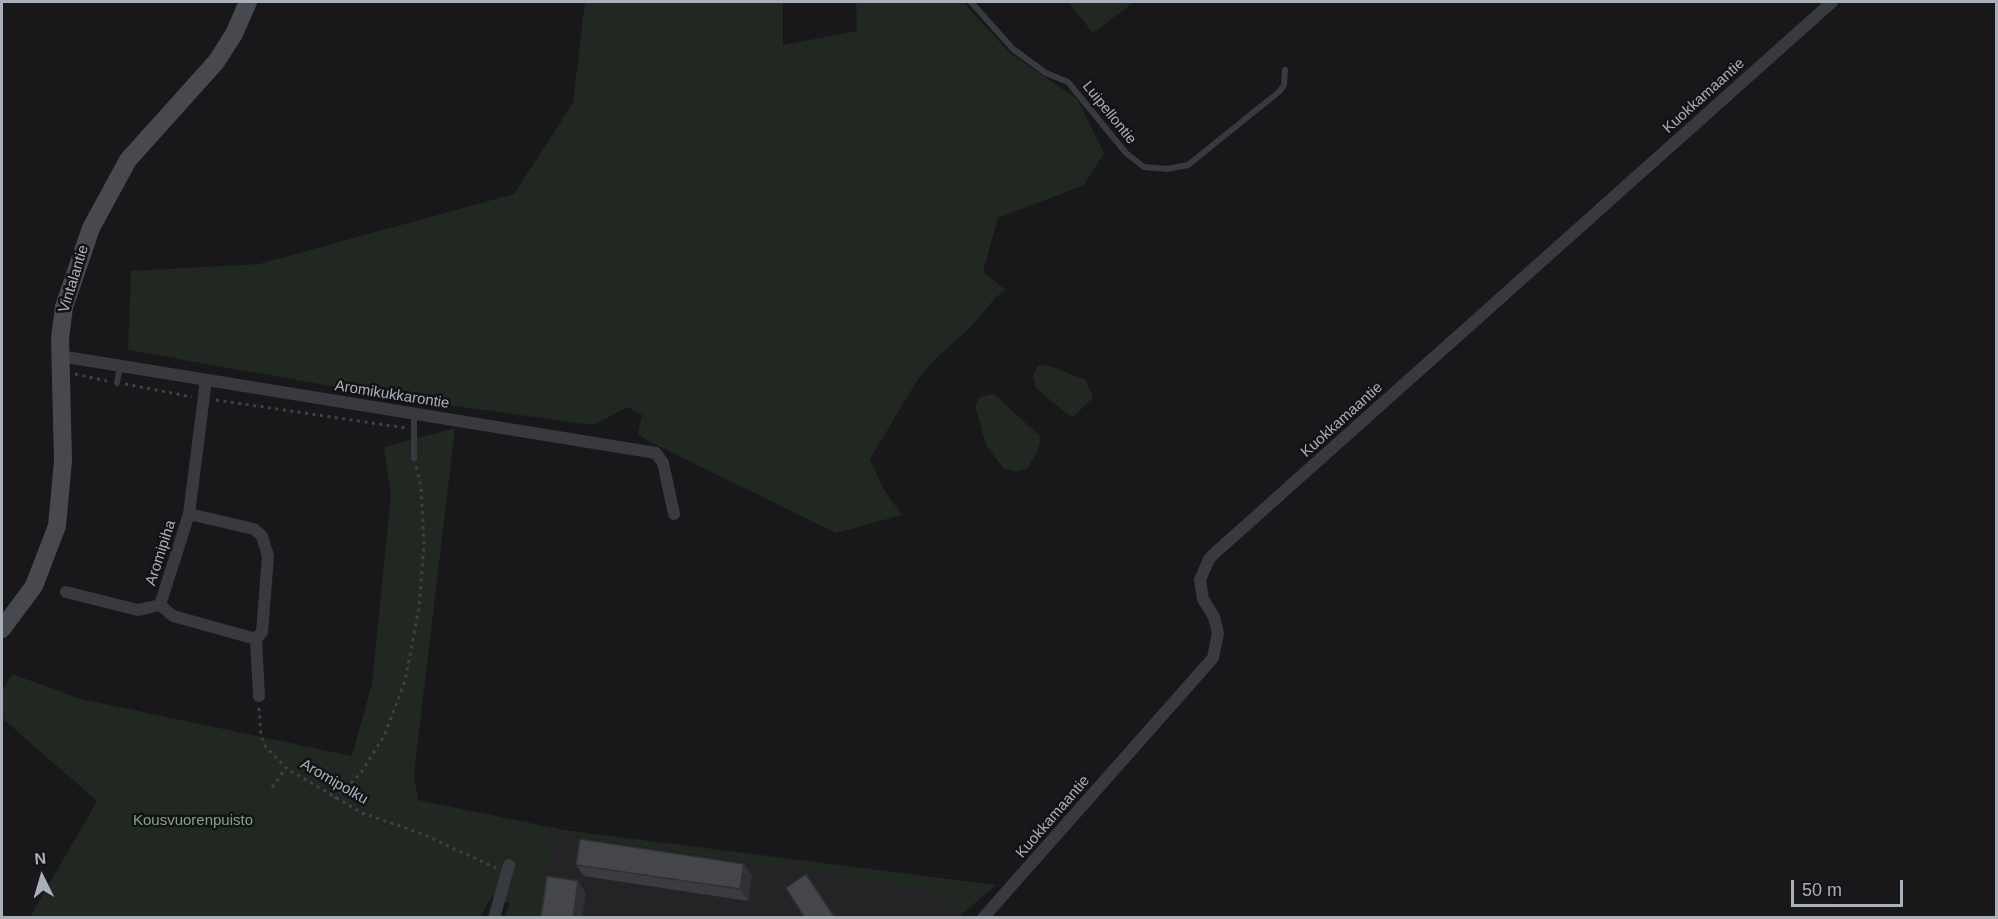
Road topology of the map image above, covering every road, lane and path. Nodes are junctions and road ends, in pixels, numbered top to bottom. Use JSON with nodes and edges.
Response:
{"nodes":[{"id":1,"x":248,"y":2,"type":"edge"},
{"id":2,"x":972,"y":2,"type":"edge"},
{"id":3,"x":1832,"y":2,"type":"edge"},
{"id":4,"x":1285,"y":70,"type":"dead end"},
{"id":5,"x":60,"y":363,"type":"junction"},
{"id":6,"x":120,"y":366,"type":"junction"},
{"id":7,"x":206,"y":380,"type":"junction"},
{"id":8,"x":117,"y":383,"type":"junction"},
{"id":9,"x":203,"y":399,"type":"junction"},
{"id":10,"x":414,"y":414,"type":"junction"},
{"id":11,"x":413,"y":429,"type":"junction"},
{"id":12,"x":414,"y":458,"type":"joint"},
{"id":13,"x":189,"y":514,"type":"junction"},
{"id":14,"x":674,"y":514,"type":"dead end"},
{"id":15,"x":66,"y":592,"type":"dead end"},
{"id":16,"x":159,"y":605,"type":"junction"},
{"id":17,"x":2,"y":629,"type":"edge"},
{"id":18,"x":256,"y":639,"type":"junction"},
{"id":19,"x":259,"y":696,"type":"joint"},
{"id":20,"x":286,"y":768,"type":"junction"},
{"id":21,"x":272,"y":787,"type":"dead end"},
{"id":22,"x":335,"y":799,"type":"junction"},
{"id":23,"x":509,"y":866,"type":"dead end"},
{"id":24,"x":506,"y":880,"type":"junction"},
{"id":25,"x":494,"y":918,"type":"edge"},
{"id":26,"x":983,"y":918,"type":"edge"}],
"edges":[{"from":1,"to":5,"type":"street","name":"Vintalantie"},
{"from":2,"to":4,"type":"lane","name":"Luipellontie"},
{"from":3,"to":26,"type":"street","name":"Kuokkamaantie"},
{"from":5,"to":6,"type":"street","name":"Aromikukkarontie"},
{"from":5,"to":8,"type":"path"},
{"from":5,"to":17,"type":"street","name":"Vintalantie"},
{"from":6,"to":7,"type":"street","name":"Aromikukkarontie"},
{"from":6,"to":8,"type":"lane"},
{"from":7,"to":9,"type":"street","name":"Aromipiha"},
{"from":7,"to":10,"type":"street","name":"Aromikukkarontie"},
{"from":8,"to":9,"type":"path"},
{"from":9,"to":11,"type":"path"},
{"from":9,"to":13,"type":"street","name":"Aromipiha"},
{"from":10,"to":11,"type":"lane"},
{"from":10,"to":14,"type":"street","name":"Aromikukkarontie"},
{"from":11,"to":12,"type":"lane"},
{"from":12,"to":22,"type":"path"},
{"from":13,"to":16,"type":"street","name":"Aromipiha"},
{"from":13,"to":18,"type":"street","name":"Aromipiha"},
{"from":15,"to":16,"type":"street"},
{"from":16,"to":18,"type":"street","name":"Aromipiha"},
{"from":18,"to":19,"type":"street","name":"Aromipiha"},
{"from":19,"to":20,"type":"path","name":"Aromipolku"},
{"from":20,"to":21,"type":"path"},
{"from":20,"to":22,"type":"path","name":"Aromipolku"},
{"from":22,"to":24,"type":"path","name":"Aromipolku"},
{"from":23,"to":24,"type":"street"},
{"from":24,"to":25,"type":"street"}]}
